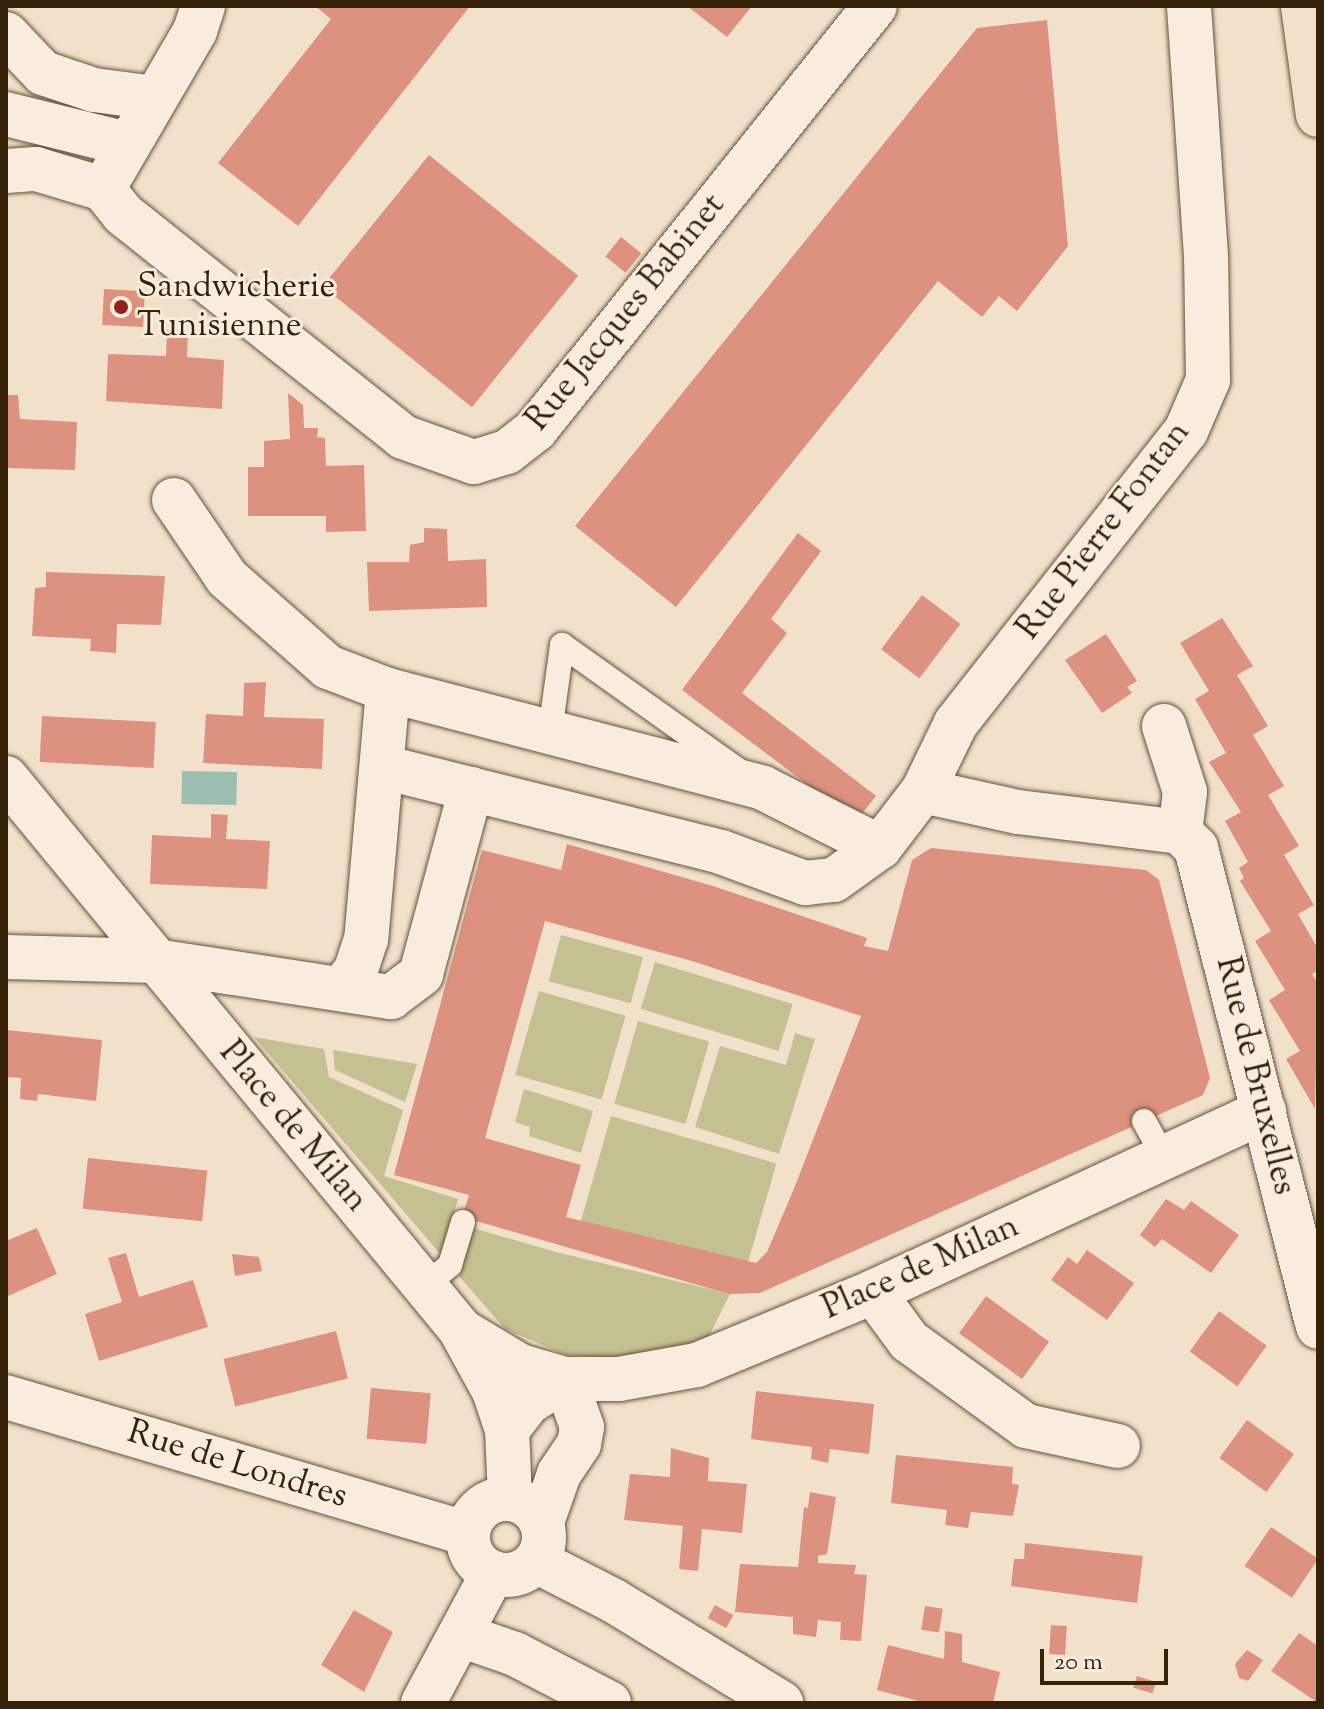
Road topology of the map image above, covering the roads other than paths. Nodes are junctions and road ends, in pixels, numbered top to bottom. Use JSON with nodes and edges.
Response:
{"nodes":[{"id":1,"x":203,"y":6,"type":"edge"},
{"id":2,"x":875,"y":6,"type":"edge"},
{"id":3,"x":1189,"y":6,"type":"edge"},
{"id":4,"x":1303,"y":6,"type":"edge"},
{"id":5,"x":6,"y":34,"type":"edge"},
{"id":6,"x":155,"y":98,"type":"junction"},
{"id":7,"x":6,"y":114,"type":"edge"},
{"id":8,"x":1318,"y":115,"type":"edge"},
{"id":9,"x":127,"y":144,"type":"junction"},
{"id":10,"x":6,"y":171,"type":"edge"},
{"id":11,"x":103,"y":189,"type":"junction"},
{"id":12,"x":174,"y":500,"type":"dead end"},
{"id":13,"x":388,"y":690,"type":"junction"},
{"id":14,"x":1164,"y":726,"type":"dead end"},
{"id":15,"x":550,"y":732,"type":"junction"},
{"id":16,"x":383,"y":767,"type":"junction"},
{"id":17,"x":6,"y":778,"type":"edge"},
{"id":18,"x":763,"y":788,"type":"junction"},
{"id":19,"x":471,"y":789,"type":"junction"},
{"id":20,"x":923,"y":791,"type":"junction"},
{"id":21,"x":1180,"y":832,"type":"junction"},
{"id":22,"x":880,"y":847,"type":"junction"},
{"id":23,"x":6,"y":957,"type":"edge"},
{"id":24,"x":155,"y":961,"type":"junction"},
{"id":25,"x":342,"y":988,"type":"junction"},
{"id":26,"x":1264,"y":1111,"type":"junction"},
{"id":27,"x":463,"y":1222,"type":"dead end"},
{"id":28,"x":425,"y":1286,"type":"junction"},
{"id":29,"x":873,"y":1292,"type":"junction"},
{"id":30,"x":1318,"y":1327,"type":"edge"},
{"id":31,"x":460,"y":1329,"type":"junction"},
{"id":32,"x":565,"y":1379,"type":"junction"},
{"id":33,"x":6,"y":1397,"type":"edge"},
{"id":34,"x":507,"y":1430,"type":"junction"},
{"id":35,"x":1118,"y":1446,"type":"dead end"},
{"id":36,"x":529,"y":1527,"type":"junction"},
{"id":37,"x":468,"y":1534,"type":"junction"},
{"id":38,"x":493,"y":1573,"type":"junction"},
{"id":39,"x":463,"y":1636,"type":"junction"},
{"id":40,"x":423,"y":1703,"type":"edge"},
{"id":41,"x":609,"y":1703,"type":"edge"},
{"id":42,"x":781,"y":1703,"type":"edge"}],
"edges":[{"from":1,"to":6,"type":"street"},
{"from":2,"to":11,"type":"street","name":"Rue Jacques Babinet"},
{"from":3,"to":20,"type":"street","name":"Rue Pierre Fontan"},
{"from":4,"to":8,"type":"highway"},
{"from":5,"to":6,"type":"street"},
{"from":6,"to":9,"type":"street"},
{"from":7,"to":9,"type":"street"},
{"from":9,"to":11,"type":"street"},
{"from":10,"to":11,"type":"street","name":"Rue Jacques Babinet"},
{"from":12,"to":13,"type":"street"},
{"from":13,"to":15,"type":"street"},
{"from":13,"to":16,"type":"street"},
{"from":14,"to":21,"type":"street"},
{"from":15,"to":18,"type":"street"},
{"from":15,"to":18,"type":"lane"},
{"from":16,"to":19,"type":"street"},
{"from":16,"to":25,"type":"street"},
{"from":17,"to":24,"type":"street","name":"Place de Milan"},
{"from":18,"to":22,"type":"street"},
{"from":19,"to":22,"type":"street"},
{"from":19,"to":25,"type":"street"},
{"from":20,"to":21,"type":"street"},
{"from":20,"to":22,"type":"street"},
{"from":21,"to":26,"type":"street","name":"Rue de Bruxelles"},
{"from":23,"to":24,"type":"street"},
{"from":24,"to":25,"type":"street"},
{"from":24,"to":28,"type":"street","name":"Place de Milan"},
{"from":26,"to":29,"type":"street","name":"Place de Milan"},
{"from":26,"to":30,"type":"street","name":"Rue de Bruxelles"},
{"from":27,"to":28,"type":"lane"},
{"from":28,"to":31,"type":"street","name":"Place de Milan"},
{"from":29,"to":32,"type":"street","name":"Place de Milan"},
{"from":29,"to":35,"type":"street"},
{"from":31,"to":32,"type":"street","name":"Place de Milan"},
{"from":31,"to":34,"type":"street","name":"Place de Milan"},
{"from":32,"to":34,"type":"street"},
{"from":32,"to":36,"type":"street"},
{"from":33,"to":37,"type":"street","name":"Rue de Londres"},
{"from":34,"to":36,"type":"street","name":"Place de Milan"},
{"from":36,"to":37,"type":"street"},
{"from":36,"to":38,"type":"street"},
{"from":36,"to":42,"type":"street"},
{"from":37,"to":38,"type":"street"},
{"from":38,"to":39,"type":"street"},
{"from":39,"to":40,"type":"street"},
{"from":39,"to":41,"type":"street"}]}
